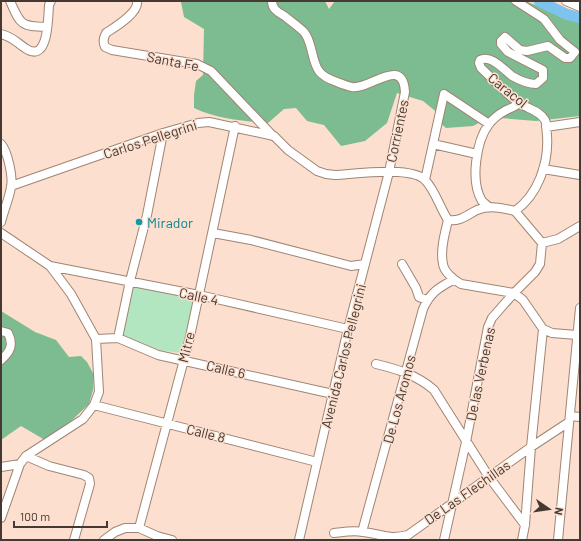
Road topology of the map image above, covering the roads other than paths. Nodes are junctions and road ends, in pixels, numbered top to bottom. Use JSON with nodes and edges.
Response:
{"nodes":[{"id":1,"x":10,"y":1,"type":"edge"},
{"id":2,"x":137,"y":1,"type":"edge"},
{"id":3,"x":272,"y":1,"type":"edge"},
{"id":4,"x":516,"y":1,"type":"edge"},
{"id":5,"x":566,"y":1,"type":"edge"},
{"id":6,"x":51,"y":2,"type":"edge"},
{"id":7,"x":580,"y":7,"type":"edge"},
{"id":8,"x":48,"y":28,"type":"junction"},
{"id":9,"x":1,"y":34,"type":"edge"},
{"id":10,"x":519,"y":103,"type":"junction"},
{"id":11,"x":580,"y":122,"type":"edge"},
{"id":12,"x":489,"y":124,"type":"junction"},
{"id":13,"x":235,"y":126,"type":"junction"},
{"id":14,"x":546,"y":127,"type":"junction"},
{"id":15,"x":163,"y":132,"type":"junction"},
{"id":16,"x":274,"y":136,"type":"junction"},
{"id":17,"x":1,"y":144,"type":"edge"},
{"id":18,"x":433,"y":144,"type":"junction"},
{"id":19,"x":477,"y":154,"type":"junction"},
{"id":20,"x":543,"y":169,"type":"junction"},
{"id":21,"x":388,"y":172,"type":"junction"},
{"id":22,"x":580,"y":175,"type":"edge"},
{"id":23,"x":425,"y":180,"type":"junction"},
{"id":24,"x":11,"y":186,"type":"junction"},
{"id":25,"x":489,"y":207,"type":"junction"},
{"id":26,"x":515,"y":211,"type":"junction"},
{"id":27,"x":448,"y":220,"type":"junction"},
{"id":28,"x":1,"y":222,"type":"edge"},
{"id":29,"x":580,"y":226,"type":"edge"},
{"id":30,"x":1,"y":233,"type":"edge"},
{"id":31,"x":213,"y":233,"type":"junction"},
{"id":32,"x":542,"y":243,"type":"junction"},
{"id":33,"x":366,"y":264,"type":"junction"},
{"id":34,"x":402,"y":264,"type":"dead end"},
{"id":35,"x":50,"y":266,"type":"junction"},
{"id":36,"x":453,"y":280,"type":"junction"},
{"id":37,"x":130,"y":281,"type":"junction"},
{"id":38,"x":514,"y":293,"type":"junction"},
{"id":39,"x":199,"y":295,"type":"junction"},
{"id":40,"x":427,"y":300,"type":"junction"},
{"id":41,"x":580,"y":308,"type":"edge"},
{"id":42,"x":348,"y":329,"type":"junction"},
{"id":43,"x":543,"y":329,"type":"junction"},
{"id":44,"x":1,"y":331,"type":"edge"},
{"id":45,"x":577,"y":334,"type":"junction"},
{"id":46,"x":118,"y":338,"type":"junction"},
{"id":47,"x":96,"y":339,"type":"junction"},
{"id":48,"x":1,"y":360,"type":"edge"},
{"id":49,"x":183,"y":360,"type":"junction"},
{"id":50,"x":376,"y":364,"type":"dead end"},
{"id":51,"x":406,"y":374,"type":"junction"},
{"id":52,"x":333,"y":394,"type":"junction"},
{"id":53,"x":94,"y":405,"type":"junction"},
{"id":54,"x":580,"y":417,"type":"edge"},
{"id":55,"x":570,"y":419,"type":"junction"},
{"id":56,"x":167,"y":423,"type":"junction"},
{"id":57,"x":466,"y":442,"type":"junction"},
{"id":58,"x":531,"y":447,"type":"junction"},
{"id":59,"x":26,"y":456,"type":"junction"},
{"id":60,"x":317,"y":462,"type":"junction"},
{"id":61,"x":20,"y":464,"type":"junction"},
{"id":62,"x":1,"y":467,"type":"edge"},
{"id":63,"x":489,"y":477,"type":"junction"},
{"id":64,"x":452,"y":503,"type":"junction"},
{"id":65,"x":1,"y":518,"type":"edge"},
{"id":66,"x":525,"y":525,"type":"junction"},
{"id":67,"x":139,"y":528,"type":"junction"},
{"id":68,"x":362,"y":532,"type":"junction"},
{"id":69,"x":334,"y":533,"type":"dead end"},
{"id":70,"x":74,"y":540,"type":"edge"},
{"id":71,"x":104,"y":540,"type":"edge"},
{"id":72,"x":172,"y":540,"type":"edge"},
{"id":73,"x":298,"y":540,"type":"edge"},
{"id":74,"x":444,"y":540,"type":"edge"},
{"id":75,"x":522,"y":540,"type":"edge"},
{"id":76,"x":558,"y":540,"type":"edge"}],
"edges":[{"from":1,"to":8,"type":"street"},
{"from":2,"to":16,"type":"street","name":"Santa Fe"},
{"from":3,"to":21,"type":"street","name":"Corrientes"},
{"from":4,"to":10,"type":"street","name":"Caracol"},
{"from":5,"to":7,"type":"street"},
{"from":6,"to":8,"type":"street"},
{"from":8,"to":9,"type":"street"},
{"from":10,"to":12,"type":"street"},
{"from":10,"to":14,"type":"street","name":"Caracol"},
{"from":11,"to":14,"type":"street"},
{"from":12,"to":18,"type":"street"},
{"from":12,"to":19,"type":"street"},
{"from":13,"to":15,"type":"street","name":"Carlos Pellegrini"},
{"from":13,"to":16,"type":"street","name":"Carlos Pellegrini"},
{"from":13,"to":31,"type":"street","name":"Mitre"},
{"from":14,"to":20,"type":"street"},
{"from":15,"to":24,"type":"street","name":"Carlos Pellegrini"},
{"from":15,"to":37,"type":"street"},
{"from":16,"to":21,"type":"street"},
{"from":17,"to":24,"type":"street"},
{"from":18,"to":19,"type":"street"},
{"from":18,"to":23,"type":"street"},
{"from":19,"to":25,"type":"street"},
{"from":20,"to":22,"type":"street"},
{"from":20,"to":26,"type":"street"},
{"from":21,"to":23,"type":"street"},
{"from":21,"to":33,"type":"street","name":"Avenida Carlos Pellegrini"},
{"from":23,"to":27,"type":"street"},
{"from":24,"to":28,"type":"street"},
{"from":25,"to":26,"type":"street"},
{"from":25,"to":27,"type":"street"},
{"from":26,"to":32,"type":"street"},
{"from":27,"to":36,"type":"street"},
{"from":29,"to":32,"type":"street"},
{"from":30,"to":35,"type":"street"},
{"from":31,"to":33,"type":"street"},
{"from":31,"to":39,"type":"street","name":"Mitre"},
{"from":32,"to":38,"type":"street","name":"De las Verbenas"},
{"from":33,"to":42,"type":"street","name":"Avenida Carlos Pellegrini"},
{"from":34,"to":40,"type":"street"},
{"from":35,"to":37,"type":"street","name":"Calle 4"},
{"from":35,"to":47,"type":"street"},
{"from":36,"to":38,"type":"street"},
{"from":36,"to":40,"type":"street","name":"De Los Aromos"},
{"from":37,"to":39,"type":"street","name":"Calle 4"},
{"from":37,"to":46,"type":"street"},
{"from":38,"to":43,"type":"street"},
{"from":38,"to":57,"type":"street","name":"De las Verbenas"},
{"from":39,"to":42,"type":"street","name":"Calle 4"},
{"from":39,"to":49,"type":"street","name":"Mitre"},
{"from":40,"to":51,"type":"street","name":"De Los Aromos"},
{"from":41,"to":45,"type":"street"},
{"from":42,"to":52,"type":"street","name":"Avenida Carlos Pellegrini"},
{"from":43,"to":45,"type":"street"},
{"from":43,"to":58,"type":"street"},
{"from":44,"to":48,"type":"street"},
{"from":45,"to":55,"type":"street"},
{"from":46,"to":47,"type":"street","name":"Calle 6"},
{"from":46,"to":49,"type":"street","name":"Calle 6"},
{"from":47,"to":53,"type":"street"},
{"from":49,"to":52,"type":"street","name":"Calle 6"},
{"from":49,"to":56,"type":"street","name":"Mitre"},
{"from":50,"to":51,"type":"street"},
{"from":51,"to":57,"type":"street"},
{"from":51,"to":68,"type":"street","name":"De Los Aromos"},
{"from":52,"to":60,"type":"street","name":"Avenida Carlos Pellegrini"},
{"from":53,"to":56,"type":"street","name":"Calle 8"},
{"from":53,"to":59,"type":"street"},
{"from":54,"to":55,"type":"street"},
{"from":55,"to":58,"type":"street","name":"De Las Flechillas"},
{"from":55,"to":76,"type":"street"},
{"from":56,"to":60,"type":"street","name":"Calle 8"},
{"from":56,"to":67,"type":"street","name":"Mitre"},
{"from":57,"to":63,"type":"street"},
{"from":57,"to":64,"type":"street","name":"De las Verbenas"},
{"from":58,"to":63,"type":"street","name":"De Las Flechillas"},
{"from":58,"to":66,"type":"street"},
{"from":59,"to":61,"type":"street"},
{"from":59,"to":70,"type":"street"},
{"from":60,"to":73,"type":"street","name":"Avenida Carlos Pellegrini"},
{"from":61,"to":62,"type":"street"},
{"from":61,"to":65,"type":"street"},
{"from":63,"to":64,"type":"street","name":"De Las Flechillas"},
{"from":63,"to":66,"type":"street"},
{"from":64,"to":68,"type":"street","name":"De Las Flechillas"},
{"from":64,"to":74,"type":"street","name":"De las Verbenas"},
{"from":66,"to":75,"type":"street"},
{"from":67,"to":71,"type":"street"},
{"from":67,"to":72,"type":"street"},
{"from":68,"to":69,"type":"street","name":"De Las Flechillas"}]}
